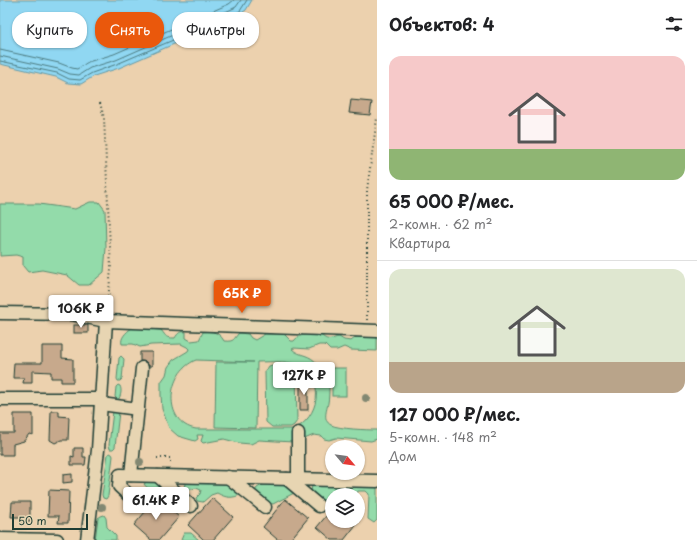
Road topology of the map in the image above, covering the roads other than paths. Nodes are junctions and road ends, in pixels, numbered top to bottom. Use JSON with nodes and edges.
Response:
{"nodes":[{"id":1,"x":0,"y":313,"type":"edge"},
{"id":2,"x":106,"y":321,"type":"junction"},
{"id":3,"x":372,"y":331,"type":"edge"},
{"id":4,"x":142,"y":368,"type":"dead end"},
{"id":5,"x":0,"y":399,"type":"edge"},
{"id":6,"x":101,"y":401,"type":"junction"},
{"id":7,"x":138,"y":409,"type":"junction"},
{"id":8,"x":298,"y":433,"type":"dead end"},
{"id":9,"x":131,"y":475,"type":"junction"},
{"id":10,"x":164,"y":476,"type":"junction"},
{"id":11,"x":228,"y":477,"type":"junction"},
{"id":12,"x":293,"y":479,"type":"junction"},
{"id":13,"x":377,"y":480,"type":"edge"},
{"id":14,"x":138,"y":504,"type":"dead end"},
{"id":15,"x":191,"y":506,"type":"dead end"},
{"id":16,"x":319,"y":506,"type":"dead end"},
{"id":17,"x":265,"y":507,"type":"dead end"},
{"id":18,"x":0,"y":539,"type":"edge"},
{"id":19,"x":57,"y":540,"type":"edge"},
{"id":20,"x":87,"y":540,"type":"edge"}],
"edges":[{"from":1,"to":2,"type":"street"},
{"from":2,"to":3,"type":"street"},
{"from":2,"to":6,"type":"street"},
{"from":4,"to":7,"type":"street"},
{"from":5,"to":6,"type":"street"},
{"from":6,"to":7,"type":"street"},
{"from":6,"to":20,"type":"street"},
{"from":7,"to":9,"type":"street"},
{"from":8,"to":12,"type":"street"},
{"from":9,"to":10,"type":"street"},
{"from":9,"to":14,"type":"street"},
{"from":10,"to":11,"type":"street"},
{"from":10,"to":15,"type":"street"},
{"from":11,"to":12,"type":"street"},
{"from":11,"to":17,"type":"street"},
{"from":12,"to":13,"type":"street"},
{"from":12,"to":16,"type":"street"},
{"from":18,"to":19,"type":"street"}]}
